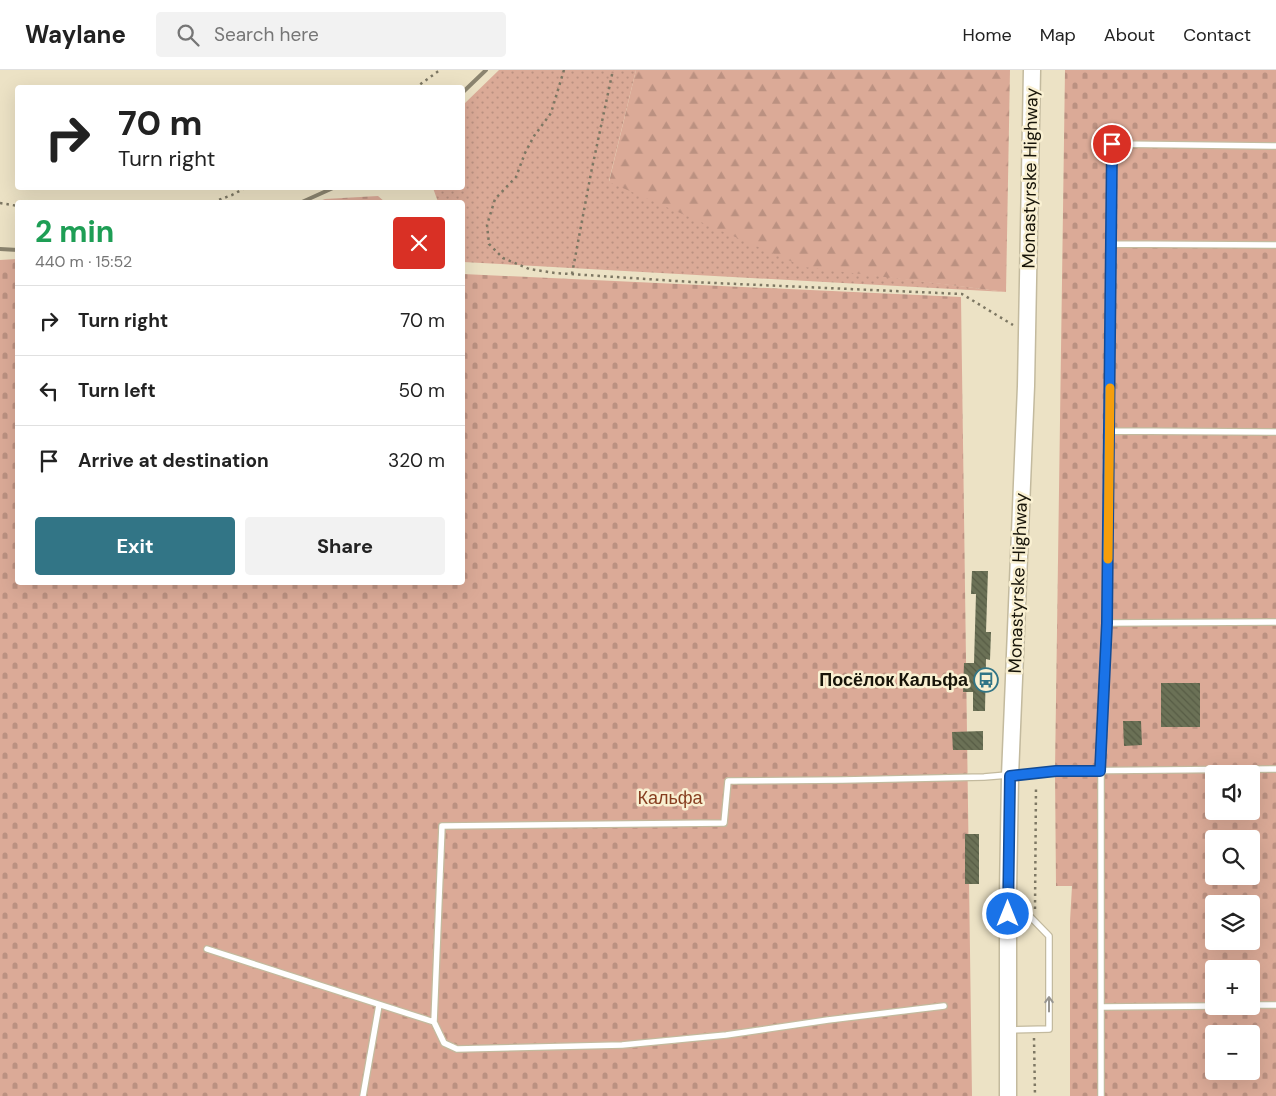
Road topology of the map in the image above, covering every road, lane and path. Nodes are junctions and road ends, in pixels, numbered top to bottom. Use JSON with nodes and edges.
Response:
{"nodes":[{"id":1,"x":440,"y":70,"type":"edge"},
{"id":2,"x":564,"y":70,"type":"edge"},
{"id":3,"x":614,"y":70,"type":"edge"},
{"id":4,"x":1032,"y":70,"type":"edge"},
{"id":5,"x":419,"y":85,"type":"edge"},
{"id":6,"x":1276,"y":146,"type":"edge"},
{"id":7,"x":242,"y":190,"type":"edge"},
{"id":8,"x":219,"y":200,"type":"edge"},
{"id":9,"x":0,"y":203,"type":"edge"},
{"id":10,"x":15,"y":206,"type":"edge"},
{"id":11,"x":1111,"y":244,"type":"junction"},
{"id":12,"x":1276,"y":244,"type":"edge"},
{"id":13,"x":572,"y":274,"type":"junction"},
{"id":14,"x":1027,"y":333,"type":"junction"},
{"id":15,"x":1109,"y":432,"type":"junction"},
{"id":16,"x":1276,"y":432,"type":"edge"},
{"id":17,"x":1276,"y":622,"type":"edge"},
{"id":18,"x":1107,"y":623,"type":"junction"},
{"id":19,"x":1276,"y":770,"type":"edge"},
{"id":20,"x":1100,"y":771,"type":"junction"},
{"id":21,"x":1010,"y":776,"type":"junction"},
{"id":22,"x":1036,"y":786,"type":"dead end"},
{"id":23,"x":1008,"y":894,"type":"junction"},
{"id":24,"x":1034,"y":921,"type":"junction"},
{"id":25,"x":207,"y":949,"type":"dead end"},
{"id":26,"x":379,"y":1005,"type":"junction"},
{"id":27,"x":1260,"y":1005,"type":"edge"},
{"id":28,"x":1276,"y":1005,"type":"edge"},
{"id":29,"x":944,"y":1006,"type":"dead end"},
{"id":30,"x":1205,"y":1006,"type":"edge"},
{"id":31,"x":1101,"y":1007,"type":"junction"},
{"id":32,"x":434,"y":1022,"type":"junction"},
{"id":33,"x":1008,"y":1030,"type":"junction"},
{"id":34,"x":1034,"y":1030,"type":"junction"},
{"id":35,"x":363,"y":1096,"type":"edge"},
{"id":36,"x":1008,"y":1096,"type":"edge"},
{"id":37,"x":1035,"y":1096,"type":"edge"},
{"id":38,"x":1101,"y":1096,"type":"edge"}],
"edges":[{"from":1,"to":5,"type":"path"},
{"from":2,"to":13,"type":"path"},
{"from":3,"to":13,"type":"path"},
{"from":4,"to":14,"type":"main road","name":"Monastyrske Highway"},
{"from":6,"to":11,"type":"lane"},
{"from":7,"to":8,"type":"path"},
{"from":9,"to":10,"type":"path"},
{"from":11,"to":12,"type":"lane"},
{"from":11,"to":15,"type":"lane"},
{"from":13,"to":14,"type":"path"},
{"from":14,"to":21,"type":"main road","name":"Monastyrske Highway"},
{"from":15,"to":16,"type":"lane"},
{"from":15,"to":18,"type":"lane"},
{"from":17,"to":18,"type":"lane"},
{"from":18,"to":20,"type":"lane"},
{"from":19,"to":20,"type":"lane"},
{"from":20,"to":21,"type":"lane"},
{"from":20,"to":31,"type":"lane"},
{"from":21,"to":23,"type":"main road","name":"Monastyrske Highway"},
{"from":21,"to":32,"type":"lane"},
{"from":22,"to":24,"type":"path"},
{"from":23,"to":24,"type":"lane"},
{"from":23,"to":33,"type":"main road","name":"Monastyrske Highway"},
{"from":34,"to":24,"type":"lane","one_way":true},
{"from":25,"to":26,"type":"lane"},
{"from":26,"to":32,"type":"lane"},
{"from":26,"to":35,"type":"lane"},
{"from":27,"to":28,"type":"lane"},
{"from":29,"to":32,"type":"lane"},
{"from":30,"to":31,"type":"lane"},
{"from":31,"to":38,"type":"lane"},
{"from":33,"to":34,"type":"lane"},
{"from":33,"to":36,"type":"main road","name":"Monastyrske Highway"},
{"from":34,"to":37,"type":"path"}]}
